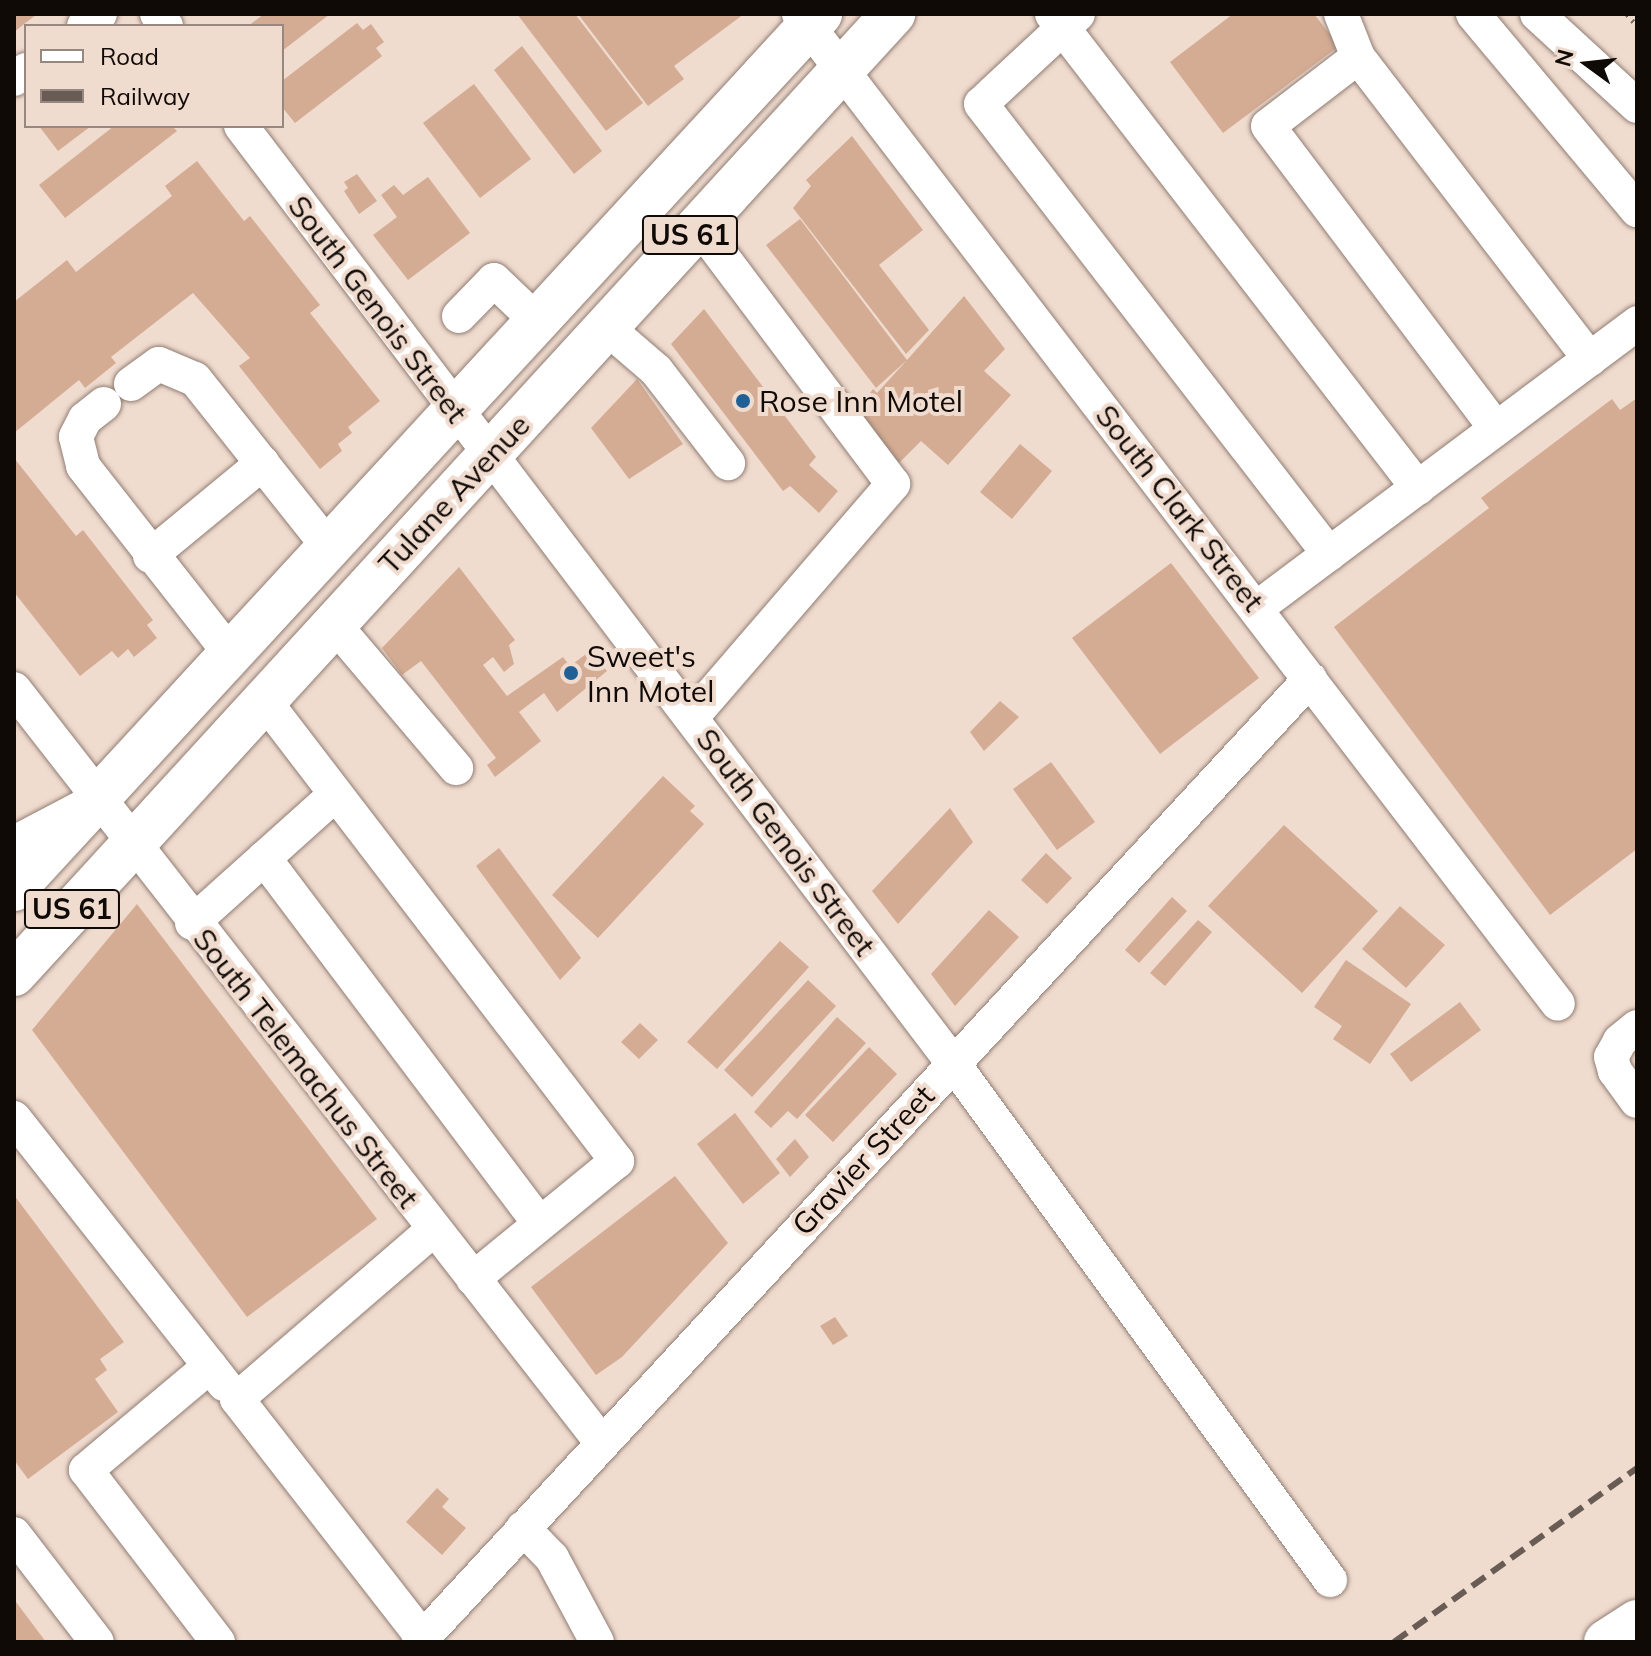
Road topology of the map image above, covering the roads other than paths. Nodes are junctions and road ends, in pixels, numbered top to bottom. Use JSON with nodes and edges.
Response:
{"nodes":[{"id":1,"x":893,"y":14,"type":"edge"},
{"id":2,"x":1341,"y":14,"type":"edge"},
{"id":3,"x":1473,"y":14,"type":"edge"},
{"id":4,"x":1537,"y":14,"type":"edge"},
{"id":5,"x":809,"y":18,"type":"edge"},
{"id":6,"x":1064,"y":18,"type":"edge"},
{"id":7,"x":1358,"y":57,"type":"junction"},
{"id":8,"x":841,"y":70,"type":"junction"},
{"id":9,"x":1637,"y":106,"type":"edge"},
{"id":10,"x":243,"y":128,"type":"edge"},
{"id":11,"x":1637,"y":210,"type":"edge"},
{"id":12,"x":699,"y":226,"type":"junction"},
{"id":13,"x":459,"y":316,"type":"dead end"},
{"id":14,"x":539,"y":323,"type":"junction"},
{"id":15,"x":1637,"y":323,"type":"edge"},
{"id":16,"x":606,"y":327,"type":"junction"},
{"id":17,"x":1590,"y":359,"type":"junction"},
{"id":18,"x":131,"y":384,"type":"dead end"},
{"id":19,"x":104,"y":404,"type":"dead end"},
{"id":20,"x":457,"y":413,"type":"junction"},
{"id":21,"x":1496,"y":429,"type":"junction"},
{"id":22,"x":488,"y":457,"type":"junction"},
{"id":23,"x":263,"y":463,"type":"junction"},
{"id":24,"x":728,"y":463,"type":"dead end"},
{"id":25,"x":1418,"y":488,"type":"junction"},
{"id":26,"x":330,"y":549,"type":"junction"},
{"id":27,"x":1329,"y":554,"type":"junction"},
{"id":28,"x":150,"y":556,"type":"junction"},
{"id":29,"x":1258,"y":607,"type":"junction"},
{"id":30,"x":334,"y":624,"type":"junction"},
{"id":31,"x":231,"y":655,"type":"junction"},
{"id":32,"x":1310,"y":679,"type":"junction"},
{"id":33,"x":14,"y":689,"type":"edge"},
{"id":34,"x":264,"y":700,"type":"junction"},
{"id":35,"x":692,"y":717,"type":"junction"},
{"id":36,"x":456,"y":768,"type":"dead end"},
{"id":37,"x":336,"y":794,"type":"junction"},
{"id":38,"x":97,"y":800,"type":"junction"},
{"id":39,"x":14,"y":843,"type":"edge"},
{"id":40,"x":131,"y":845,"type":"junction"},
{"id":41,"x":264,"y":858,"type":"junction"},
{"id":42,"x":14,"y":889,"type":"edge"},
{"id":43,"x":192,"y":923,"type":"junction"},
{"id":44,"x":14,"y":974,"type":"edge"},
{"id":45,"x":1558,"y":1004,"type":"dead end"},
{"id":46,"x":1637,"y":1027,"type":"edge"},
{"id":47,"x":953,"y":1063,"type":"junction"},
{"id":48,"x":1637,"y":1101,"type":"edge"},
{"id":49,"x":14,"y":1118,"type":"edge"},
{"id":50,"x":540,"y":1224,"type":"junction"},
{"id":51,"x":433,"y":1230,"type":"junction"},
{"id":52,"x":473,"y":1279,"type":"junction"},
{"id":53,"x":210,"y":1366,"type":"junction"},
{"id":54,"x":237,"y":1399,"type":"junction"},
{"id":55,"x":602,"y":1443,"type":"junction"},
{"id":56,"x":523,"y":1528,"type":"junction"},
{"id":57,"x":14,"y":1534,"type":"edge"},
{"id":58,"x":1330,"y":1580,"type":"dead end"},
{"id":59,"x":1637,"y":1622,"type":"edge"},
{"id":60,"x":421,"y":1640,"type":"edge"},
{"id":61,"x":97,"y":1642,"type":"edge"},
{"id":62,"x":218,"y":1642,"type":"edge"},
{"id":63,"x":597,"y":1642,"type":"edge"},
{"id":64,"x":1606,"y":1642,"type":"edge"}],
"edges":[{"from":1,"to":8,"type":"main road","name":"Tulane Avenue","number":"US 61"},
{"from":2,"to":7,"type":"street"},
{"from":3,"to":11,"type":"street"},
{"from":4,"to":9,"type":"street"},
{"from":5,"to":8,"type":"street","name":"South Clark Street"},
{"from":5,"to":14,"type":"main road","name":"Tulane Avenue","number":"US 61"},
{"from":6,"to":25,"type":"street"},
{"from":6,"to":27,"type":"street"},
{"from":7,"to":17,"type":"street"},
{"from":7,"to":21,"type":"street"},
{"from":8,"to":12,"type":"main road","name":"Tulane Avenue","number":"US 61"},
{"from":8,"to":29,"type":"street","name":"South Clark Street"},
{"from":10,"to":20,"type":"street","name":"South Genois Street"},
{"from":12,"to":16,"type":"main road","name":"Tulane Avenue","number":"US 61"},
{"from":12,"to":35,"type":"street"},
{"from":13,"to":14,"type":"street"},
{"from":14,"to":20,"type":"main road","name":"Tulane Avenue","number":"US 61"},
{"from":15,"to":17,"type":"street"},
{"from":16,"to":22,"type":"main road","name":"Tulane Avenue","number":"US 61"},
{"from":16,"to":24,"type":"street"},
{"from":17,"to":21,"type":"street"},
{"from":18,"to":23,"type":"street"},
{"from":19,"to":28,"type":"street"},
{"from":20,"to":22,"type":"street","name":"South Genois Street"},
{"from":20,"to":26,"type":"main road","name":"Tulane Avenue","number":"US 61"},
{"from":21,"to":25,"type":"street"},
{"from":22,"to":30,"type":"main road","name":"Tulane Avenue","number":"US 61"},
{"from":22,"to":35,"type":"street","name":"South Genois Street"},
{"from":23,"to":26,"type":"street"},
{"from":23,"to":28,"type":"street"},
{"from":25,"to":27,"type":"street"},
{"from":26,"to":31,"type":"main road","name":"Tulane Avenue","number":"US 61"},
{"from":27,"to":29,"type":"street"},
{"from":28,"to":31,"type":"street"},
{"from":29,"to":32,"type":"street","name":"South Clark Street"},
{"from":30,"to":34,"type":"main road","name":"Tulane Avenue","number":"US 61"},
{"from":30,"to":36,"type":"street"},
{"from":31,"to":38,"type":"main road","name":"Tulane Avenue","number":"US 61"},
{"from":32,"to":45,"type":"street","name":"South Clark Street"},
{"from":32,"to":47,"type":"street","name":"Gravier Street"},
{"from":33,"to":38,"type":"street","name":"South Telemachus Street"},
{"from":34,"to":37,"type":"street"},
{"from":34,"to":40,"type":"main road","name":"Tulane Avenue","number":"US 61"},
{"from":35,"to":47,"type":"street","name":"South Genois Street"},
{"from":37,"to":41,"type":"street"},
{"from":37,"to":50,"type":"street"},
{"from":38,"to":39,"type":"street"},
{"from":38,"to":40,"type":"street","name":"South Telemachus Street"},
{"from":38,"to":42,"type":"main road","name":"Tulane Avenue","number":"US 61"},
{"from":40,"to":43,"type":"street","name":"South Telemachus Street"},
{"from":40,"to":44,"type":"main road","name":"Tulane Avenue","number":"US 61"},
{"from":41,"to":43,"type":"street"},
{"from":41,"to":50,"type":"street"},
{"from":43,"to":51,"type":"street","name":"South Telemachus Street"},
{"from":46,"to":48,"type":"street"},
{"from":47,"to":55,"type":"street","name":"Gravier Street"},
{"from":47,"to":58,"type":"street","name":"South Genois Street"},
{"from":49,"to":53,"type":"street"},
{"from":50,"to":52,"type":"street"},
{"from":51,"to":52,"type":"street","name":"South Telemachus Street"},
{"from":51,"to":54,"type":"street"},
{"from":52,"to":55,"type":"street","name":"South Telemachus Street"},
{"from":53,"to":54,"type":"street"},
{"from":53,"to":62,"type":"street"},
{"from":54,"to":60,"type":"street"},
{"from":55,"to":56,"type":"street","name":"Gravier Street"},
{"from":56,"to":60,"type":"street","name":"Gravier Street"},
{"from":56,"to":63,"type":"street"},
{"from":57,"to":61,"type":"street"},
{"from":59,"to":64,"type":"main road"}]}
